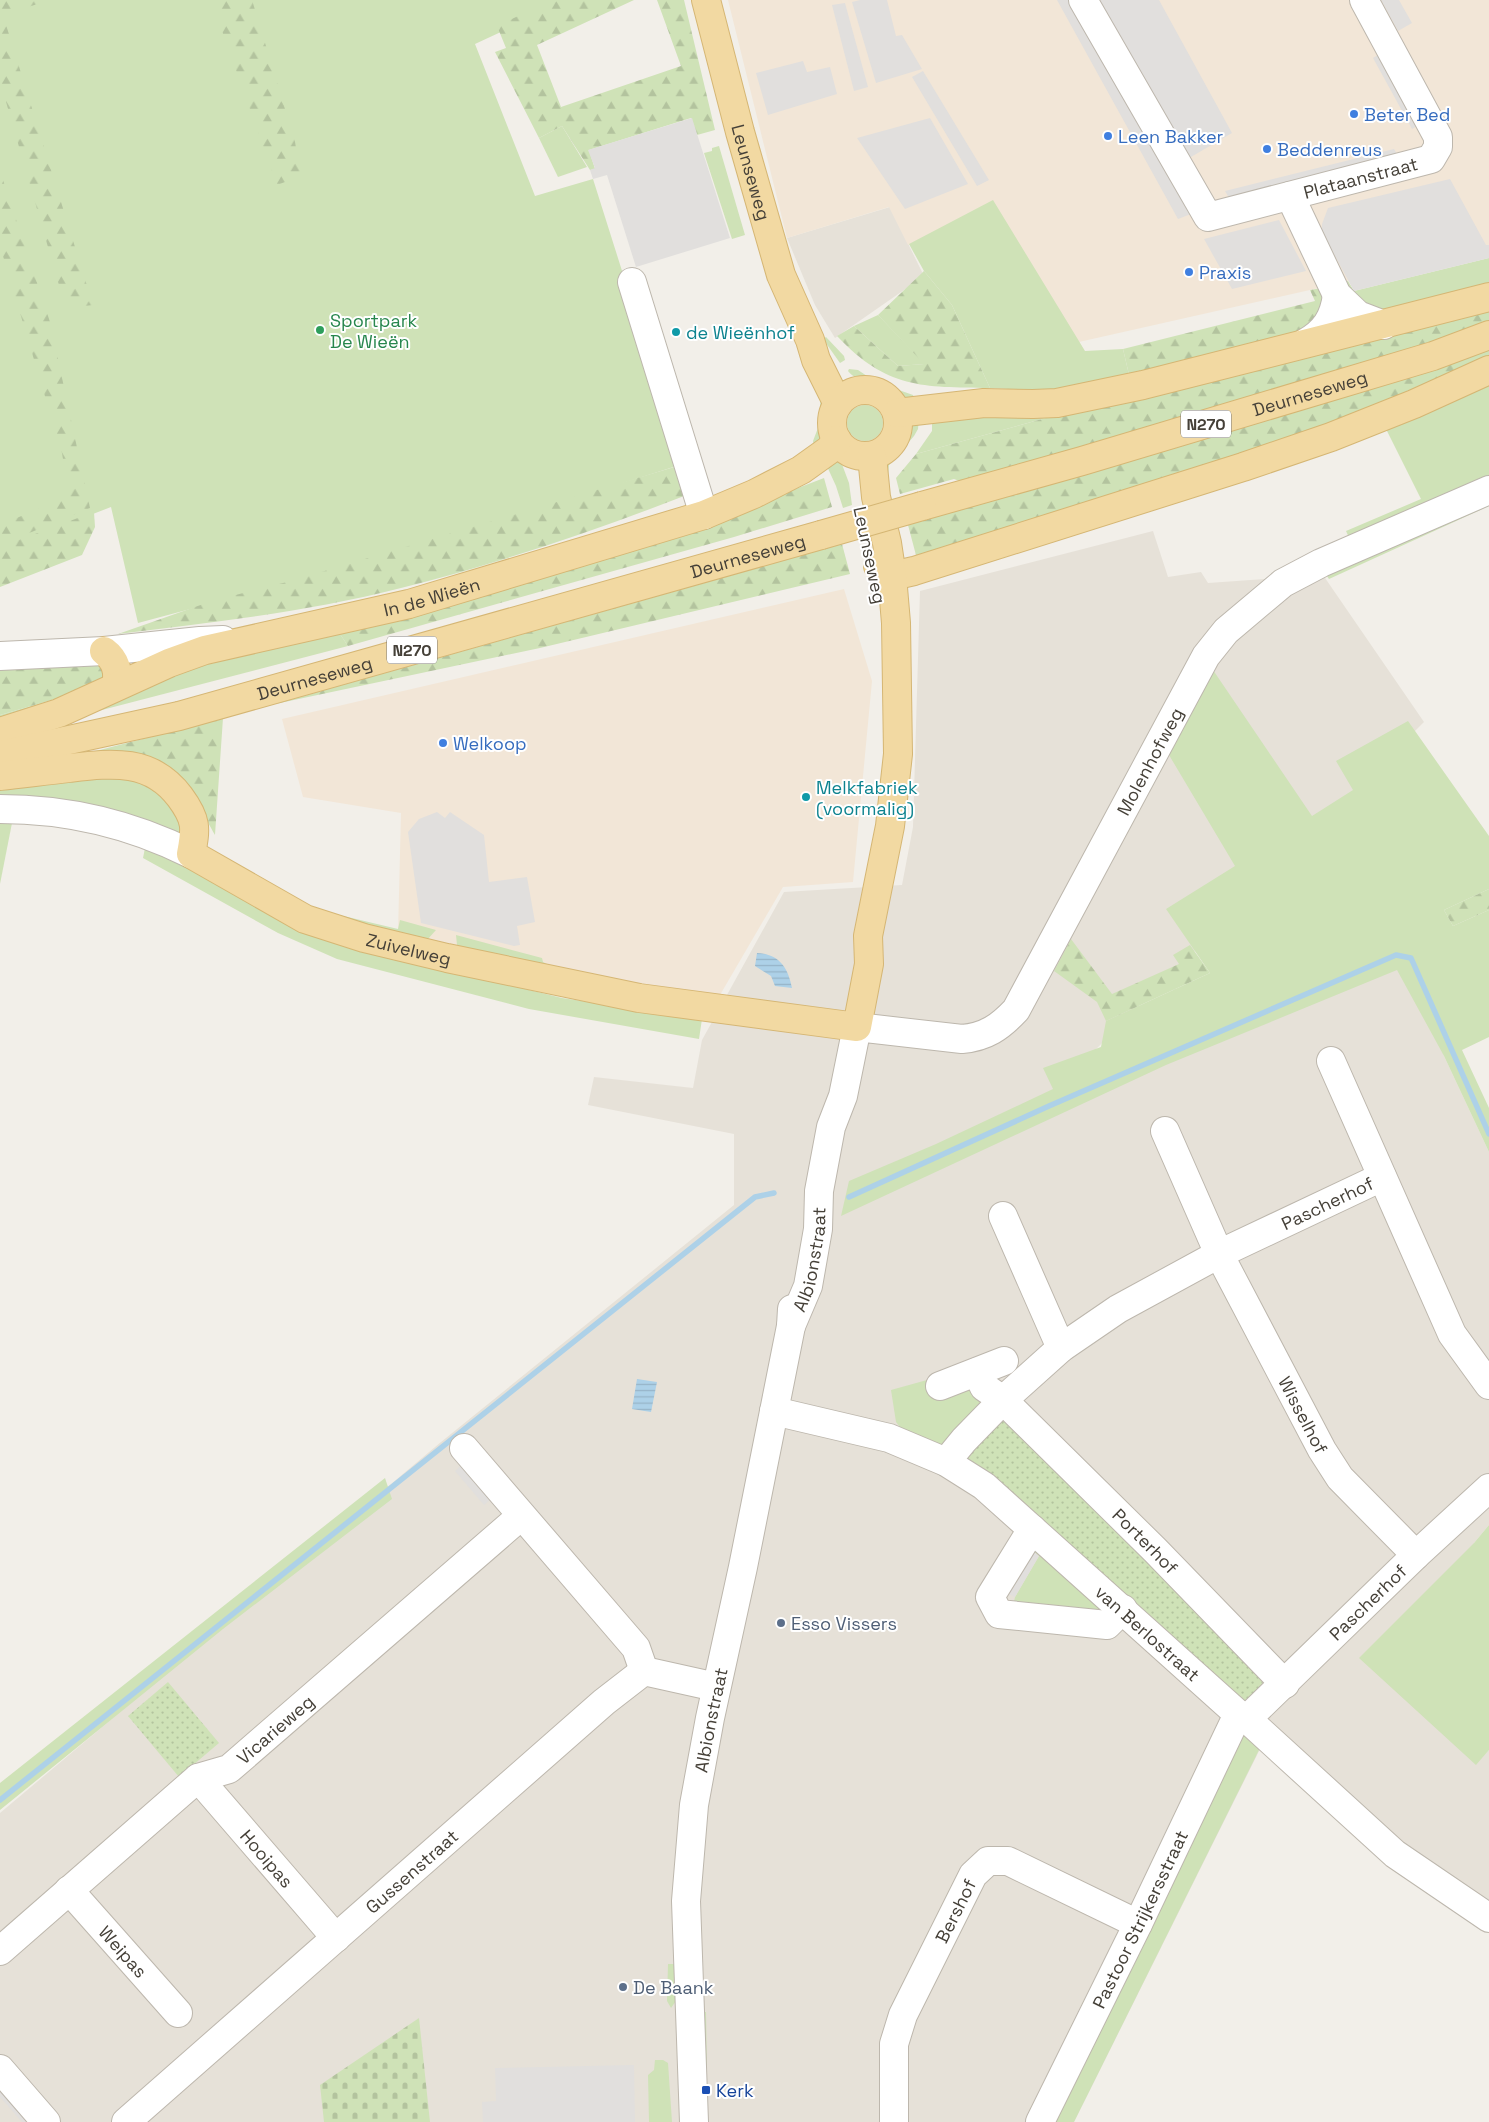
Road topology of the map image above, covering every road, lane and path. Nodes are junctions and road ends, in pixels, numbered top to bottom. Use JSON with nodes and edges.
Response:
{"nodes":[{"id":1,"x":706,"y":0,"type":"edge"},
{"id":2,"x":1083,"y":0,"type":"edge"},
{"id":3,"x":1364,"y":0,"type":"edge"},
{"id":4,"x":1290,"y":196,"type":"junction"},
{"id":5,"x":632,"y":282,"type":"dead end"},
{"id":6,"x":1337,"y":295,"type":"junction"},
{"id":7,"x":1489,"y":297,"type":"edge"},
{"id":8,"x":1384,"y":324,"type":"junction"},
{"id":9,"x":1489,"y":335,"type":"edge"},
{"id":10,"x":1305,"y":344,"type":"junction"},
{"id":11,"x":1489,"y":370,"type":"edge"},
{"id":12,"x":848,"y":397,"type":"junction"},
{"id":13,"x":897,"y":413,"type":"junction"},
{"id":14,"x":853,"y":450,"type":"junction"},
{"id":15,"x":1489,"y":490,"type":"edge"},
{"id":16,"x":704,"y":515,"type":"junction"},
{"id":17,"x":882,"y":567,"type":"junction"},
{"id":18,"x":244,"y":640,"type":"junction"},
{"id":19,"x":104,"y":651,"type":"junction"},
{"id":20,"x":0,"y":656,"type":"edge"},
{"id":21,"x":115,"y":687,"type":"junction"},
{"id":22,"x":0,"y":732,"type":"edge"},
{"id":23,"x":0,"y":756,"type":"edge"},
{"id":24,"x":0,"y":776,"type":"edge"},
{"id":25,"x":0,"y":809,"type":"edge"},
{"id":26,"x":191,"y":854,"type":"junction"},
{"id":27,"x":848,"y":1026,"type":"junction"},
{"id":28,"x":1331,"y":1061,"type":"dead end"},
{"id":29,"x":1165,"y":1131,"type":"dead end"},
{"id":30,"x":1382,"y":1177,"type":"junction"},
{"id":31,"x":1003,"y":1216,"type":"dead end"},
{"id":32,"x":1219,"y":1254,"type":"junction"},
{"id":33,"x":1061,"y":1348,"type":"junction"},
{"id":34,"x":1004,"y":1361,"type":"dead end"},
{"id":35,"x":977,"y":1372,"type":"junction"},
{"id":36,"x":1489,"y":1385,"type":"edge"},
{"id":37,"x":940,"y":1386,"type":"dead end"},
{"id":38,"x":1003,"y":1400,"type":"junction"},
{"id":39,"x":774,"y":1411,"type":"junction"},
{"id":40,"x":464,"y":1448,"type":"dead end"},
{"id":41,"x":946,"y":1462,"type":"junction"},
{"id":42,"x":1489,"y":1488,"type":"edge"},
{"id":43,"x":521,"y":1516,"type":"junction"},
{"id":44,"x":1032,"y":1528,"type":"junction"},
{"id":45,"x":1416,"y":1555,"type":"junction"},
{"id":46,"x":1123,"y":1610,"type":"junction"},
{"id":47,"x":644,"y":1671,"type":"junction"},
{"id":48,"x":1284,"y":1684,"type":"junction"},
{"id":49,"x":716,"y":1687,"type":"junction"},
{"id":50,"x":1242,"y":1717,"type":"junction"},
{"id":51,"x":198,"y":1778,"type":"junction"},
{"id":52,"x":70,"y":1890,"type":"junction"},
{"id":53,"x":1489,"y":1918,"type":"edge"},
{"id":54,"x":1138,"y":1924,"type":"junction"},
{"id":55,"x":336,"y":1938,"type":"junction"},
{"id":56,"x":0,"y":1951,"type":"edge"},
{"id":57,"x":178,"y":2012,"type":"dead end"},
{"id":58,"x":0,"y":2069,"type":"edge"},
{"id":59,"x":46,"y":2122,"type":"edge"},
{"id":60,"x":126,"y":2122,"type":"edge"},
{"id":61,"x":694,"y":2122,"type":"edge"},
{"id":62,"x":894,"y":2122,"type":"edge"},
{"id":63,"x":1040,"y":2122,"type":"edge"}],
"edges":[{"from":1,"to":12,"type":"main road","name":"Leunseweg"},
{"from":2,"to":4,"type":"street","name":"Plataanstraat"},
{"from":3,"to":4,"type":"street","name":"Plataanstraat"},
{"from":4,"to":6,"type":"street","name":"Plataanstraat"},
{"from":5,"to":16,"type":"street"},
{"from":6,"to":8,"type":"street","name":"Plataanstraat"},
{"from":6,"to":10,"type":"street"},
{"from":7,"to":8,"type":"main road"},
{"from":8,"to":10,"type":"main road"},
{"from":9,"to":23,"type":"main road","name":"Deurneseweg","number":"N270","bridge":true},
{"from":10,"to":13,"type":"main road"},
{"from":11,"to":17,"type":"main road"},
{"from":12,"to":13,"type":"main road"},
{"from":12,"to":14,"type":"main road"},
{"from":13,"to":14,"type":"main road"},
{"from":14,"to":16,"type":"main road","name":"In de Wieën"},
{"from":14,"to":17,"type":"main road","name":"Leunseweg"},
{"from":15,"to":27,"type":"street","name":"Molenhofweg"},
{"from":16,"to":18,"type":"main road","name":"In de Wieën"},
{"from":17,"to":27,"type":"main road","name":"Leunseweg"},
{"from":18,"to":19,"type":"street","name":"In de Wieën"},
{"from":18,"to":21,"type":"main road"},
{"from":19,"to":20,"type":"street","name":"In de Wieën"},
{"from":19,"to":21,"type":"main road"},
{"from":21,"to":22,"type":"main road"},
{"from":24,"to":26,"type":"main road"},
{"from":25,"to":26,"type":"street","name":"Zuivelweg"},
{"from":26,"to":27,"type":"main road","name":"Zuivelweg"},
{"from":27,"to":39,"type":"street","name":"Albionstraat"},
{"from":28,"to":30,"type":"street","name":"Pascherhof"},
{"from":29,"to":32,"type":"street"},
{"from":30,"to":32,"type":"street","name":"Pascherhof"},
{"from":30,"to":36,"type":"street","name":"Pascherhof"},
{"from":31,"to":33,"type":"street"},
{"from":32,"to":33,"type":"street","name":"Pascherhof"},
{"from":32,"to":45,"type":"street","name":"Wisselhof"},
{"from":33,"to":38,"type":"street","name":"Pascherhof"},
{"from":34,"to":35,"type":"street"},
{"from":35,"to":37,"type":"street"},
{"from":35,"to":38,"type":"street"},
{"from":38,"to":41,"type":"street","name":"Pascherhof"},
{"from":38,"to":48,"type":"street","name":"Porterhof"},
{"from":39,"to":41,"type":"street","name":"van Berlostraat"},
{"from":39,"to":49,"type":"street","name":"Albionstraat"},
{"from":40,"to":43,"type":"street"},
{"from":41,"to":44,"type":"street","name":"van Berlostraat"},
{"from":42,"to":45,"type":"street","name":"Pascherhof"},
{"from":43,"to":47,"type":"street"},
{"from":43,"to":51,"type":"street","name":"Vicarieweg"},
{"from":44,"to":46,"type":"street","name":"van Berlostraat"},
{"from":44,"to":46,"type":"street"},
{"from":45,"to":48,"type":"street","name":"Pascherhof"},
{"from":46,"to":50,"type":"street","name":"van Berlostraat"},
{"from":47,"to":49,"type":"street"},
{"from":47,"to":55,"type":"street","name":"Gussenstraat"},
{"from":48,"to":50,"type":"street","name":"Pascherhof"},
{"from":49,"to":61,"type":"street","name":"Albionstraat"},
{"from":50,"to":53,"type":"street","name":"van Berlostraat"},
{"from":50,"to":54,"type":"street","name":"Pastoor Strijkersstraat"},
{"from":51,"to":52,"type":"street","name":"Vicarieweg"},
{"from":51,"to":55,"type":"street","name":"Hooipas"},
{"from":52,"to":56,"type":"street","name":"Vicarieweg"},
{"from":52,"to":57,"type":"street","name":"Weipas"},
{"from":54,"to":62,"type":"street","name":"Bershof"},
{"from":54,"to":63,"type":"street","name":"Pastoor Strijkersstraat"},
{"from":55,"to":60,"type":"street","name":"Gussenstraat"},
{"from":58,"to":59,"type":"street"}]}
